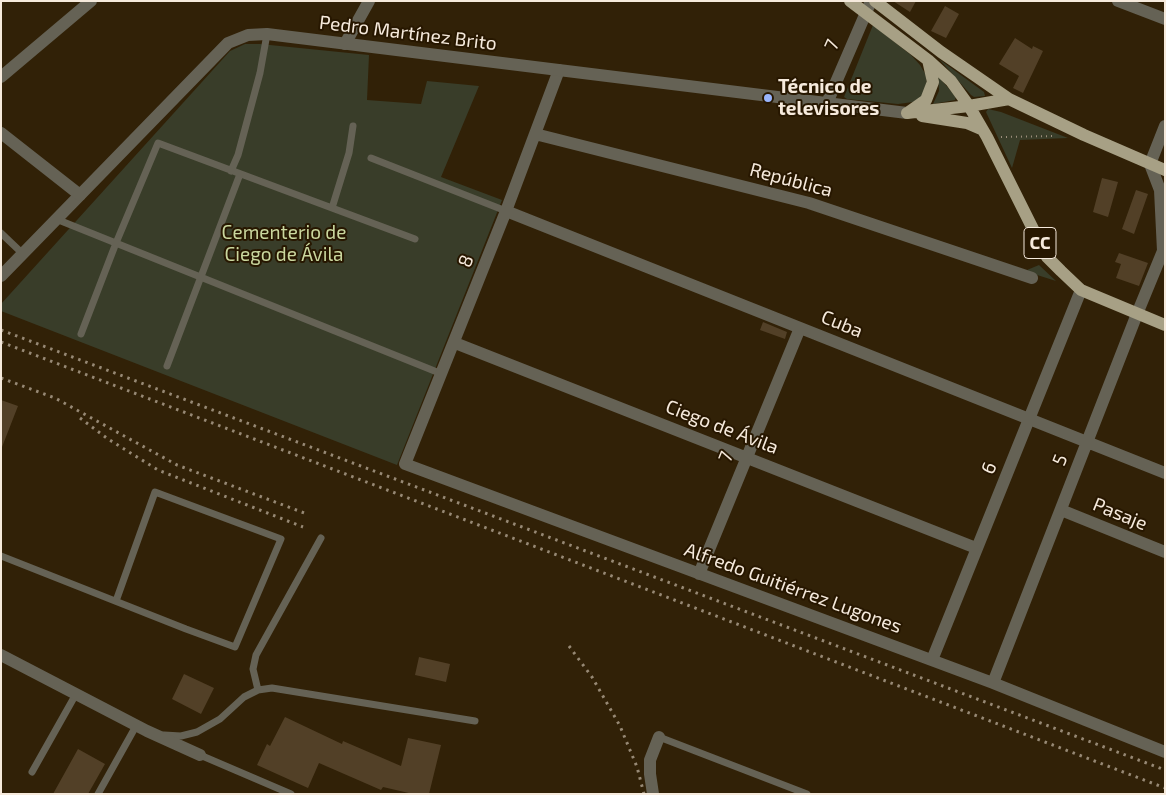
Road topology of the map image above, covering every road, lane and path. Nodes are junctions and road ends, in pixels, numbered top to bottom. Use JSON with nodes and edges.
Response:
{"nodes":[{"id":1,"x":91,"y":1,"type":"edge"},
{"id":2,"x":369,"y":1,"type":"edge"},
{"id":3,"x":850,"y":1,"type":"edge"},
{"id":4,"x":875,"y":1,"type":"edge"},
{"id":5,"x":1118,"y":1,"type":"edge"},
{"id":6,"x":868,"y":7,"type":"edge"},
{"id":7,"x":1165,"y":19,"type":"edge"},
{"id":8,"x":267,"y":34,"type":"junction"},
{"id":9,"x":345,"y":44,"type":"junction"},
{"id":10,"x":928,"y":60,"type":"junction"},
{"id":11,"x":559,"y":70,"type":"junction"},
{"id":12,"x":1,"y":77,"type":"edge"},
{"id":13,"x":1009,"y":99,"type":"junction"},
{"id":14,"x":827,"y":103,"type":"junction"},
{"id":15,"x":969,"y":106,"type":"junction"},
{"id":16,"x":907,"y":113,"type":"junction"},
{"id":17,"x":354,"y":126,"type":"dead end"},
{"id":18,"x":1165,"y":126,"type":"edge"},
{"id":19,"x":1,"y":133,"type":"edge"},
{"id":20,"x":984,"y":133,"type":"junction"},
{"id":21,"x":535,"y":134,"type":"junction"},
{"id":22,"x":1064,"y":136,"type":"dead end"},
{"id":23,"x":371,"y":158,"type":"dead end"},
{"id":24,"x":1150,"y":164,"type":"junction"},
{"id":25,"x":1165,"y":170,"type":"edge"},
{"id":26,"x":231,"y":171,"type":"junction"},
{"id":27,"x":240,"y":174,"type":"junction"},
{"id":28,"x":80,"y":195,"type":"junction"},
{"id":29,"x":332,"y":208,"type":"junction"},
{"id":30,"x":506,"y":211,"type":"junction"},
{"id":31,"x":56,"y":219,"type":"junction"},
{"id":32,"x":1,"y":233,"type":"edge"},
{"id":33,"x":414,"y":239,"type":"dead end"},
{"id":34,"x":116,"y":243,"type":"junction"},
{"id":35,"x":1164,"y":249,"type":"edge"},
{"id":36,"x":23,"y":254,"type":"junction"},
{"id":37,"x":1,"y":276,"type":"edge"},
{"id":38,"x":201,"y":277,"type":"junction"},
{"id":39,"x":1032,"y":278,"type":"dead end"},
{"id":40,"x":1081,"y":290,"type":"junction"},
{"id":41,"x":1137,"y":314,"type":"junction"},
{"id":42,"x":1165,"y":324,"type":"edge"},
{"id":43,"x":800,"y":328,"type":"junction"},
{"id":44,"x":81,"y":334,"type":"dead end"},
{"id":45,"x":455,"y":343,"type":"junction"},
{"id":46,"x":167,"y":366,"type":"dead end"},
{"id":47,"x":442,"y":374,"type":"junction"},
{"id":48,"x":1030,"y":419,"type":"junction"},
{"id":49,"x":1087,"y":442,"type":"junction"},
{"id":50,"x":747,"y":457,"type":"junction"},
{"id":51,"x":405,"y":464,"type":"joint"},
{"id":52,"x":1165,"y":473,"type":"edge"},
{"id":53,"x":1061,"y":510,"type":"junction"},
{"id":54,"x":320,"y":538,"type":"dead end"},
{"id":55,"x":976,"y":548,"type":"junction"},
{"id":56,"x":1165,"y":552,"type":"edge"},
{"id":57,"x":1,"y":556,"type":"edge"},
{"id":58,"x":699,"y":574,"type":"junction"},
{"id":59,"x":116,"y":601,"type":"junction"},
{"id":60,"x":1,"y":655,"type":"edge"},
{"id":61,"x":932,"y":660,"type":"junction"},
{"id":62,"x":993,"y":683,"type":"junction"},
{"id":63,"x":258,"y":690,"type":"junction"},
{"id":64,"x":76,"y":694,"type":"junction"},
{"id":65,"x":475,"y":721,"type":"dead end"},
{"id":66,"x":142,"y":729,"type":"junction"},
{"id":67,"x":659,"y":737,"type":"joint"},
{"id":68,"x":1165,"y":752,"type":"edge"},
{"id":69,"x":200,"y":754,"type":"joint"},
{"id":70,"x":32,"y":772,"type":"dead end"},
{"id":71,"x":98,"y":794,"type":"edge"},
{"id":72,"x":291,"y":794,"type":"edge"},
{"id":73,"x":653,"y":794,"type":"edge"},
{"id":74,"x":807,"y":794,"type":"edge"}],
"edges":[{"from":1,"to":12,"type":"street"},
{"from":2,"to":9,"type":"street"},
{"from":3,"to":6,"type":"main road","number":"CC"},
{"from":4,"to":13,"type":"main road"},
{"from":5,"to":7,"type":"street"},
{"from":6,"to":10,"type":"main road","number":"CC"},
{"from":6,"to":14,"type":"street","name":"7"},
{"from":8,"to":9,"type":"street","name":"Pedro Martínez Brito"},
{"from":8,"to":26,"type":"lane"},
{"from":8,"to":28,"type":"street","name":"Pedro Martínez Brito"},
{"from":9,"to":11,"type":"street","name":"Pedro Martínez Brito"},
{"from":10,"to":15,"type":"main road","number":"CC"},
{"from":10,"to":16,"type":"main road"},
{"from":11,"to":14,"type":"street","name":"Pedro Martínez Brito"},
{"from":11,"to":21,"type":"street","name":"8"},
{"from":13,"to":15,"type":"main road"},
{"from":13,"to":24,"type":"main road"},
{"from":14,"to":16,"type":"street","name":"Pedro Martínez Brito"},
{"from":15,"to":16,"type":"main road"},
{"from":15,"to":20,"type":"main road","number":"CC"},
{"from":16,"to":20,"type":"main road"},
{"from":17,"to":29,"type":"lane"},
{"from":18,"to":24,"type":"street"},
{"from":19,"to":28,"type":"street"},
{"from":20,"to":22,"type":"path"},
{"from":20,"to":40,"type":"main road","number":"CC"},
{"from":21,"to":30,"type":"street","name":"8"},
{"from":21,"to":39,"type":"street","name":"República"},
{"from":23,"to":30,"type":"lane"},
{"from":24,"to":25,"type":"main road"},
{"from":24,"to":35,"type":"street","name":"5"},
{"from":26,"to":27,"type":"lane"},
{"from":26,"to":34,"type":"lane"},
{"from":27,"to":29,"type":"lane"},
{"from":27,"to":38,"type":"lane"},
{"from":28,"to":31,"type":"street","name":"Pedro Martínez Brito"},
{"from":29,"to":33,"type":"lane"},
{"from":30,"to":43,"type":"street","name":"Cuba"},
{"from":30,"to":45,"type":"street","name":"8"},
{"from":31,"to":34,"type":"lane"},
{"from":31,"to":36,"type":"street","name":"Pedro Martínez Brito"},
{"from":32,"to":36,"type":"lane"},
{"from":34,"to":38,"type":"lane"},
{"from":34,"to":44,"type":"lane"},
{"from":35,"to":41,"type":"street","name":"5"},
{"from":36,"to":37,"type":"street","name":"Pedro Martínez Brito"},
{"from":38,"to":46,"type":"lane"},
{"from":38,"to":47,"type":"lane"},
{"from":40,"to":41,"type":"main road","number":"CC"},
{"from":40,"to":48,"type":"street","name":"6"},
{"from":41,"to":42,"type":"main road","number":"CC"},
{"from":41,"to":49,"type":"street","name":"5"},
{"from":43,"to":48,"type":"street","name":"Cuba"},
{"from":43,"to":50,"type":"street","name":"7"},
{"from":45,"to":47,"type":"street","name":"8"},
{"from":45,"to":50,"type":"street","name":"Ciego de Ávila"},
{"from":47,"to":51,"type":"street","name":"8"},
{"from":48,"to":49,"type":"street","name":"Cuba"},
{"from":48,"to":55,"type":"street","name":"6"},
{"from":49,"to":52,"type":"street","name":"Cuba"},
{"from":49,"to":53,"type":"street","name":"5"},
{"from":50,"to":55,"type":"street","name":"Ciego de Ávila"},
{"from":50,"to":58,"type":"street","name":"7"},
{"from":51,"to":58,"type":"street","name":"Alfredo Guitiérrez Lugones"},
{"from":53,"to":56,"type":"street","name":"Pasaje"},
{"from":53,"to":62,"type":"street","name":"5"},
{"from":54,"to":63,"type":"lane"},
{"from":55,"to":61,"type":"street","name":"6"},
{"from":57,"to":59,"type":"lane"},
{"from":58,"to":61,"type":"street","name":"Alfredo Guitiérrez Lugones"},
{"from":59,"to":59,"type":"lane"},
{"from":60,"to":64,"type":"street"},
{"from":61,"to":62,"type":"street","name":"Alfredo Guitiérrez Lugones"},
{"from":62,"to":68,"type":"street","name":"Alfredo Guitiérrez Lugones"},
{"from":63,"to":65,"type":"lane"},
{"from":63,"to":66,"type":"lane"},
{"from":64,"to":66,"type":"street"},
{"from":64,"to":70,"type":"lane"},
{"from":66,"to":69,"type":"street"},
{"from":66,"to":71,"type":"lane"},
{"from":67,"to":73,"type":"street"},
{"from":67,"to":74,"type":"lane"},
{"from":69,"to":72,"type":"lane"}]}
